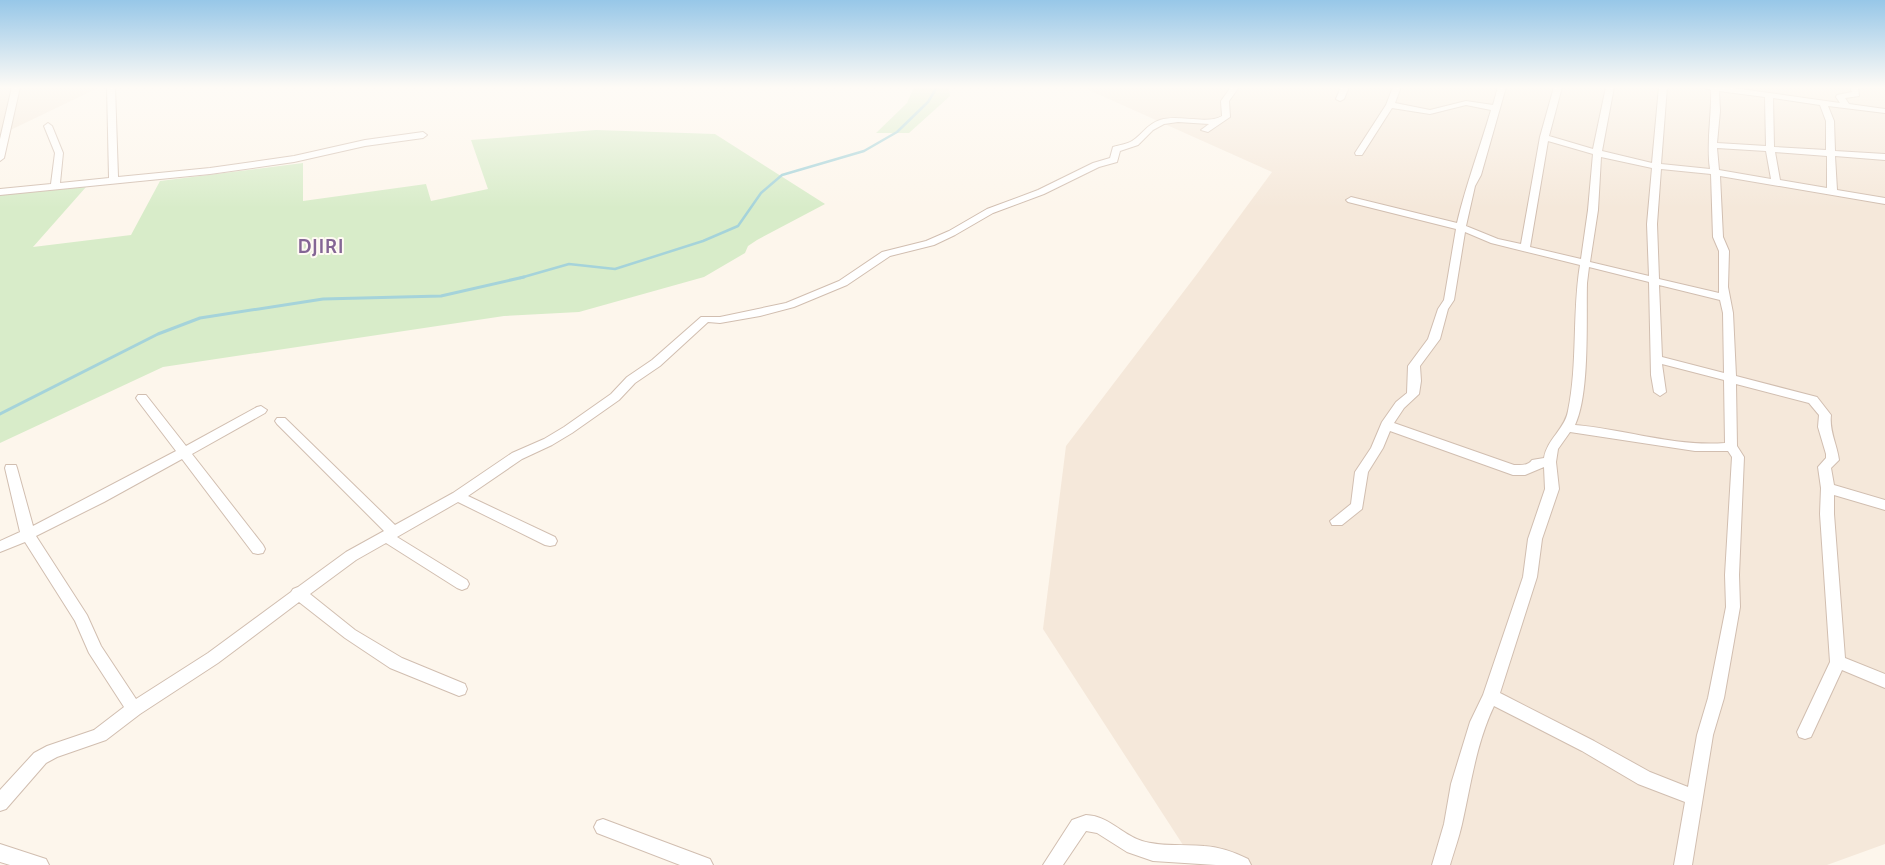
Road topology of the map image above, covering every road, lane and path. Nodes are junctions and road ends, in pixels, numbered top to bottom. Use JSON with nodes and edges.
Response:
{"nodes":[{"id":1,"x":7,"y":127,"type":"edge"},
{"id":2,"x":49,"y":127,"type":"edge"},
{"id":3,"x":112,"y":127,"type":"edge"},
{"id":4,"x":1151,"y":127,"type":"edge"},
{"id":5,"x":1209,"y":127,"type":"edge"},
{"id":6,"x":1375,"y":127,"type":"edge"},
{"id":7,"x":1490,"y":127,"type":"edge"},
{"id":8,"x":1547,"y":127,"type":"edge"},
{"id":9,"x":1602,"y":127,"type":"edge"},
{"id":10,"x":1659,"y":127,"type":"edge"},
{"id":11,"x":1715,"y":127,"type":"edge"},
{"id":12,"x":1770,"y":127,"type":"edge"},
{"id":13,"x":1830,"y":127,"type":"edge"},
{"id":14,"x":1205,"y":130,"type":"dead end"},
{"id":15,"x":423,"y":135,"type":"dead end"},
{"id":16,"x":1544,"y":137,"type":"junction"},
{"id":17,"x":1713,"y":145,"type":"junction"},
{"id":18,"x":1770,"y":150,"type":"junction"},
{"id":19,"x":1359,"y":153,"type":"dead end"},
{"id":20,"x":1597,"y":153,"type":"junction"},
{"id":21,"x":1830,"y":154,"type":"junction"},
{"id":22,"x":1885,"y":157,"type":"edge"},
{"id":23,"x":0,"y":158,"type":"edge"},
{"id":24,"x":1656,"y":166,"type":"junction"},
{"id":25,"x":1714,"y":172,"type":"junction"},
{"id":26,"x":114,"y":181,"type":"junction"},
{"id":27,"x":1776,"y":184,"type":"junction"},
{"id":28,"x":55,"y":187,"type":"junction"},
{"id":29,"x":0,"y":192,"type":"edge"},
{"id":30,"x":1832,"y":193,"type":"junction"},
{"id":31,"x":1351,"y":200,"type":"dead end"},
{"id":32,"x":1885,"y":200,"type":"edge"},
{"id":33,"x":1461,"y":227,"type":"junction"},
{"id":34,"x":1525,"y":248,"type":"junction"},
{"id":35,"x":1585,"y":264,"type":"junction"},
{"id":36,"x":1653,"y":280,"type":"junction"},
{"id":37,"x":1725,"y":298,"type":"junction"},
{"id":38,"x":1657,"y":359,"type":"junction"},
{"id":39,"x":1730,"y":377,"type":"junction"},
{"id":40,"x":1660,"y":392,"type":"dead end"},
{"id":41,"x":142,"y":398,"type":"dead end"},
{"id":42,"x":261,"y":410,"type":"dead end"},
{"id":43,"x":281,"y":421,"type":"dead end"},
{"id":44,"x":1386,"y":424,"type":"junction"},
{"id":45,"x":1568,"y":428,"type":"junction"},
{"id":46,"x":1731,"y":446,"type":"junction"},
{"id":47,"x":184,"y":452,"type":"junction"},
{"id":48,"x":1550,"y":462,"type":"junction"},
{"id":49,"x":11,"y":468,"type":"dead end"},
{"id":50,"x":1828,"y":488,"type":"junction"},
{"id":51,"x":458,"y":496,"type":"junction"},
{"id":52,"x":1885,"y":505,"type":"edge"},
{"id":53,"x":1337,"y":521,"type":"dead end"},
{"id":54,"x":389,"y":534,"type":"junction"},
{"id":55,"x":28,"y":535,"type":"junction"},
{"id":56,"x":550,"y":541,"type":"dead end"},
{"id":57,"x":0,"y":547,"type":"edge"},
{"id":58,"x":258,"y":549,"type":"dead end"},
{"id":59,"x":462,"y":584,"type":"dead end"},
{"id":60,"x":298,"y":593,"type":"junction"},
{"id":61,"x":1838,"y":662,"type":"junction"},
{"id":62,"x":1885,"y":681,"type":"edge"},
{"id":63,"x":459,"y":689,"type":"dead end"},
{"id":64,"x":1490,"y":696,"type":"junction"},
{"id":65,"x":134,"y":709,"type":"junction"},
{"id":66,"x":1805,"y":732,"type":"dead end"},
{"id":67,"x":1695,"y":798,"type":"junction"},
{"id":68,"x":0,"y":803,"type":"edge"},
{"id":69,"x":603,"y":827,"type":"dead end"},
{"id":70,"x":0,"y":853,"type":"edge"},
{"id":71,"x":40,"y":865,"type":"edge"},
{"id":72,"x":704,"y":865,"type":"edge"},
{"id":73,"x":1052,"y":865,"type":"edge"},
{"id":74,"x":1242,"y":865,"type":"edge"},
{"id":75,"x":1441,"y":865,"type":"edge"},
{"id":76,"x":1683,"y":865,"type":"edge"}],
"edges":[{"from":1,"to":23,"type":"street"},
{"from":2,"to":28,"type":"street"},
{"from":3,"to":26,"type":"street"},
{"from":4,"to":51,"type":"street"},
{"from":5,"to":14,"type":"street"},
{"from":6,"to":19,"type":"street"},
{"from":7,"to":33,"type":"street"},
{"from":8,"to":16,"type":"street"},
{"from":9,"to":20,"type":"street"},
{"from":10,"to":24,"type":"street"},
{"from":11,"to":17,"type":"street"},
{"from":12,"to":18,"type":"street"},
{"from":13,"to":21,"type":"street"},
{"from":15,"to":26,"type":"street"},
{"from":16,"to":20,"type":"street"},
{"from":16,"to":34,"type":"street"},
{"from":17,"to":18,"type":"street"},
{"from":17,"to":25,"type":"street"},
{"from":18,"to":21,"type":"street"},
{"from":18,"to":27,"type":"street"},
{"from":20,"to":24,"type":"street"},
{"from":20,"to":35,"type":"street"},
{"from":21,"to":22,"type":"street"},
{"from":21,"to":30,"type":"street"},
{"from":24,"to":25,"type":"street"},
{"from":24,"to":36,"type":"street"},
{"from":25,"to":27,"type":"street"},
{"from":25,"to":37,"type":"street"},
{"from":26,"to":28,"type":"street"},
{"from":27,"to":30,"type":"street"},
{"from":28,"to":29,"type":"street"},
{"from":30,"to":32,"type":"street"},
{"from":31,"to":33,"type":"street"},
{"from":33,"to":34,"type":"street"},
{"from":33,"to":44,"type":"street"},
{"from":34,"to":35,"type":"street"},
{"from":35,"to":36,"type":"street"},
{"from":35,"to":45,"type":"street"},
{"from":36,"to":37,"type":"street"},
{"from":36,"to":38,"type":"street"},
{"from":37,"to":39,"type":"street"},
{"from":38,"to":39,"type":"street"},
{"from":38,"to":40,"type":"street"},
{"from":39,"to":46,"type":"street"},
{"from":39,"to":50,"type":"street"},
{"from":41,"to":47,"type":"street"},
{"from":42,"to":47,"type":"street"},
{"from":43,"to":54,"type":"street"},
{"from":44,"to":48,"type":"street"},
{"from":44,"to":53,"type":"street"},
{"from":45,"to":46,"type":"street"},
{"from":45,"to":48,"type":"street"},
{"from":46,"to":67,"type":"street"},
{"from":47,"to":55,"type":"street"},
{"from":47,"to":58,"type":"street"},
{"from":48,"to":64,"type":"street"},
{"from":49,"to":55,"type":"street"},
{"from":50,"to":52,"type":"street"},
{"from":50,"to":61,"type":"street"},
{"from":51,"to":54,"type":"street"},
{"from":51,"to":56,"type":"street"},
{"from":54,"to":59,"type":"street"},
{"from":54,"to":60,"type":"street"},
{"from":55,"to":57,"type":"street"},
{"from":55,"to":65,"type":"street"},
{"from":60,"to":63,"type":"street"},
{"from":60,"to":65,"type":"street"},
{"from":61,"to":62,"type":"street"},
{"from":61,"to":66,"type":"street"},
{"from":64,"to":67,"type":"street"},
{"from":64,"to":75,"type":"street"},
{"from":65,"to":68,"type":"street"},
{"from":67,"to":76,"type":"street"},
{"from":69,"to":72,"type":"street"},
{"from":70,"to":71,"type":"street"},
{"from":73,"to":74,"type":"street"}]}
